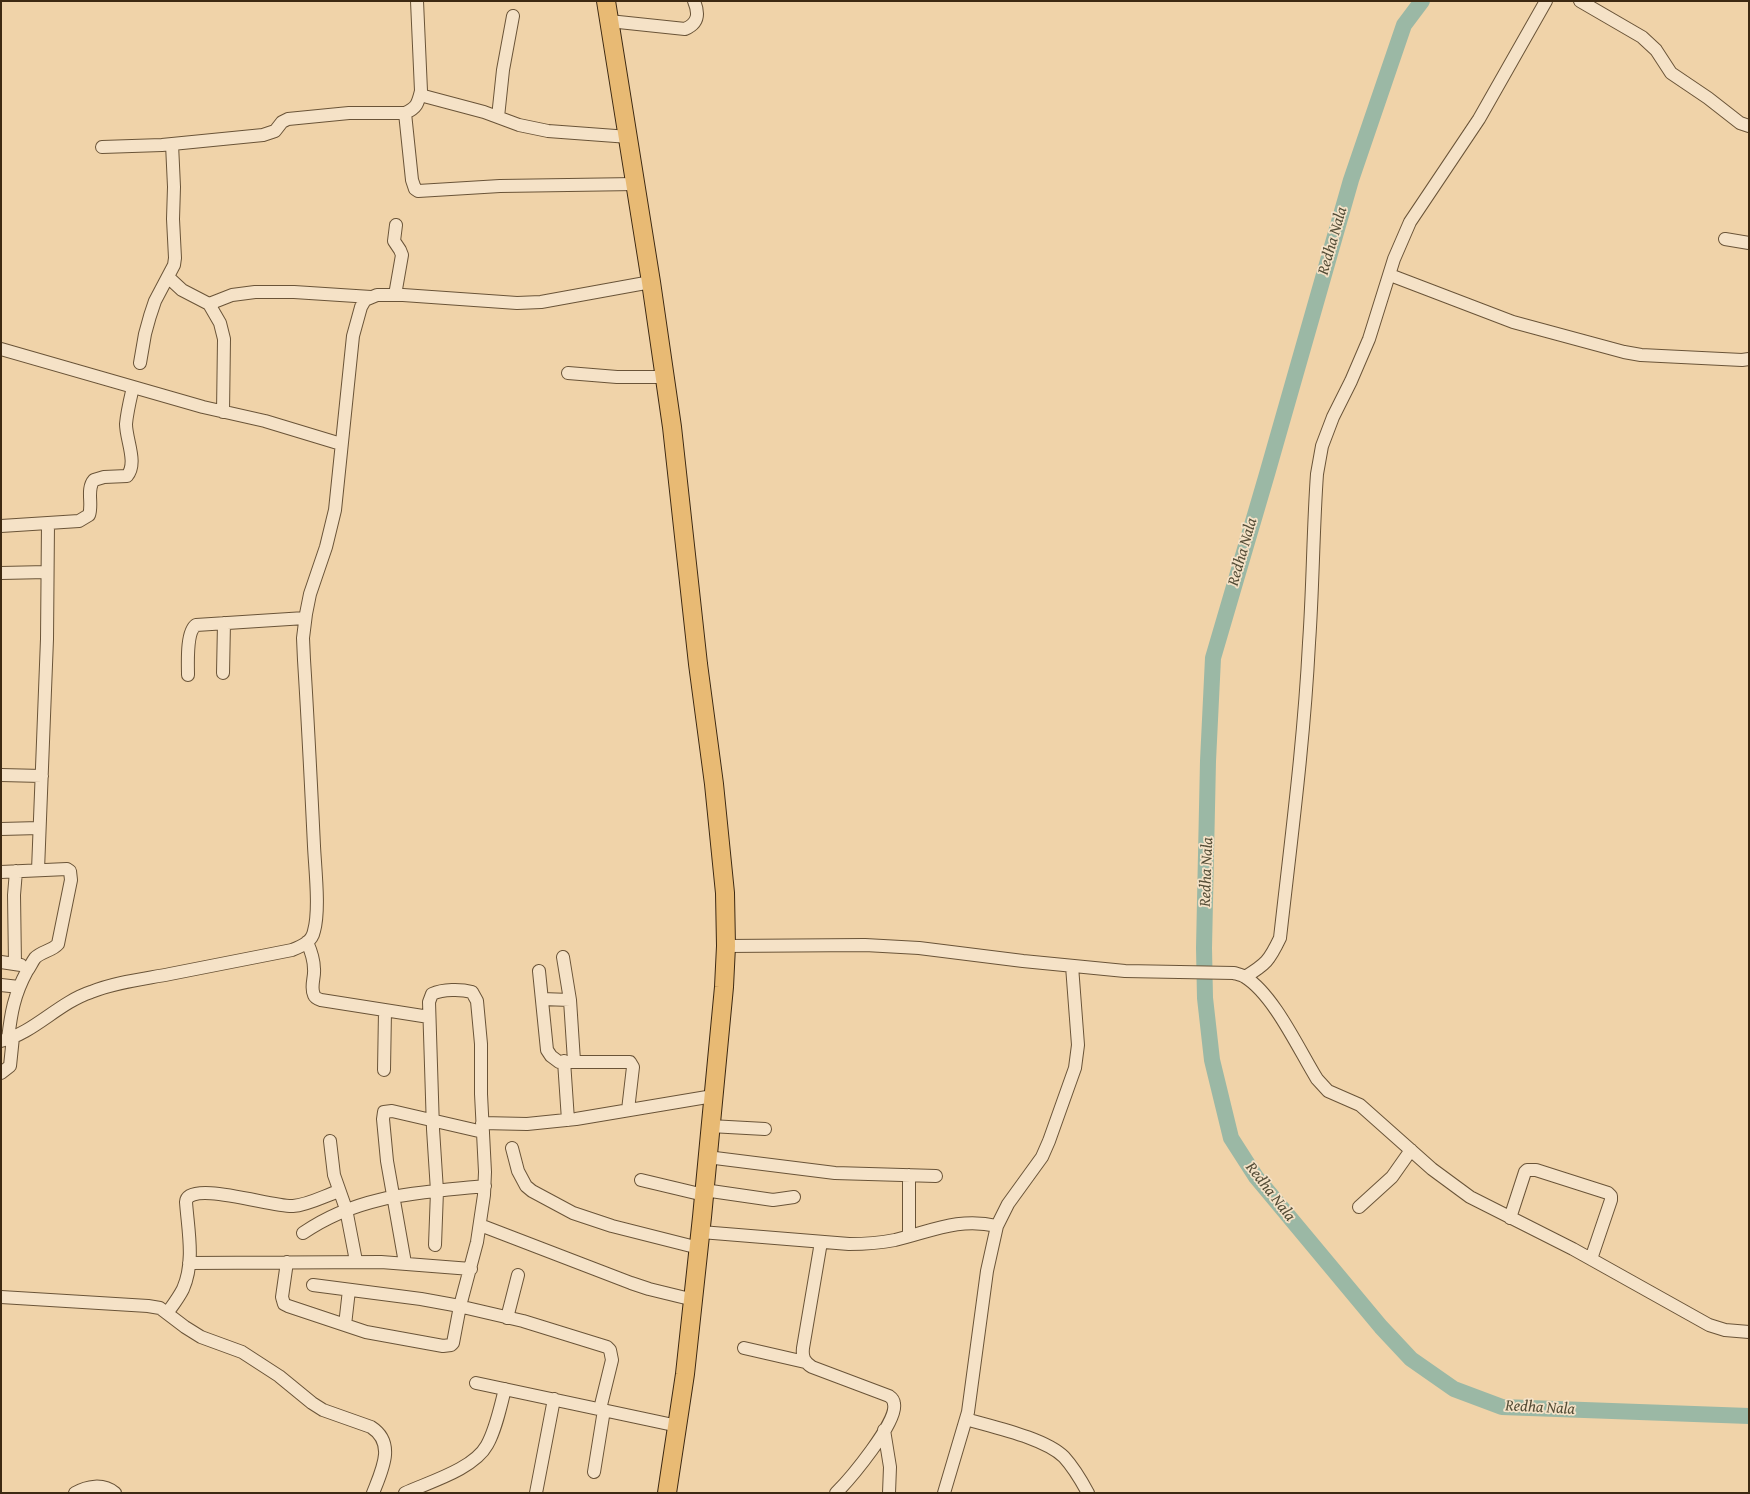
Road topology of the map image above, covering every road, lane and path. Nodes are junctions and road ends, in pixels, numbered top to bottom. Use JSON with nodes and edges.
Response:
{"nodes":[{"id":1,"x":417,"y":1,"type":"edge"},
{"id":2,"x":606,"y":1,"type":"edge"},
{"id":3,"x":694,"y":1,"type":"edge"},
{"id":4,"x":1546,"y":1,"type":"edge"},
{"id":5,"x":1580,"y":1,"type":"edge"},
{"id":6,"x":513,"y":16,"type":"dead end"},
{"id":7,"x":609,"y":21,"type":"junction"},
{"id":8,"x":420,"y":95,"type":"junction"},
{"id":9,"x":405,"y":113,"type":"junction"},
{"id":10,"x":498,"y":118,"type":"junction"},
{"id":11,"x":1749,"y":126,"type":"edge"},
{"id":12,"x":629,"y":137,"type":"junction"},
{"id":13,"x":172,"y":144,"type":"junction"},
{"id":14,"x":102,"y":147,"type":"dead end"},
{"id":15,"x":636,"y":184,"type":"junction"},
{"id":16,"x":396,"y":225,"type":"dead end"},
{"id":17,"x":1725,"y":239,"type":"dead end"},
{"id":18,"x":1749,"y":243,"type":"edge"},
{"id":19,"x":1390,"y":275,"type":"junction"},
{"id":20,"x":168,"y":277,"type":"junction"},
{"id":21,"x":651,"y":282,"type":"junction"},
{"id":22,"x":395,"y":295,"type":"junction"},
{"id":23,"x":370,"y":297,"type":"junction"},
{"id":24,"x":209,"y":304,"type":"junction"},
{"id":25,"x":1,"y":349,"type":"edge"},
{"id":26,"x":1749,"y":358,"type":"edge"},
{"id":27,"x":140,"y":363,"type":"dead end"},
{"id":28,"x":568,"y":373,"type":"dead end"},
{"id":29,"x":665,"y":377,"type":"junction"},
{"id":30,"x":133,"y":387,"type":"junction"},
{"id":31,"x":223,"y":412,"type":"junction"},
{"id":32,"x":341,"y":444,"type":"junction"},
{"id":33,"x":48,"y":523,"type":"junction"},
{"id":34,"x":1,"y":526,"type":"edge"},
{"id":35,"x":47,"y":572,"type":"junction"},
{"id":36,"x":1,"y":573,"type":"edge"},
{"id":37,"x":305,"y":618,"type":"junction"},
{"id":38,"x":224,"y":623,"type":"junction"},
{"id":39,"x":222,"y":673,"type":"dead end"},
{"id":40,"x":188,"y":676,"type":"dead end"},
{"id":41,"x":1,"y":775,"type":"edge"},
{"id":42,"x":42,"y":776,"type":"junction"},
{"id":43,"x":39,"y":828,"type":"junction"},
{"id":44,"x":1,"y":829,"type":"edge"},
{"id":45,"x":38,"y":870,"type":"junction"},
{"id":46,"x":16,"y":871,"type":"junction"},
{"id":47,"x":1,"y":872,"type":"edge"},
{"id":48,"x":307,"y":942,"type":"junction"},
{"id":49,"x":726,"y":946,"type":"junction"},
{"id":50,"x":563,"y":957,"type":"dead end"},
{"id":51,"x":1,"y":962,"type":"edge"},
{"id":52,"x":15,"y":964,"type":"junction"},
{"id":53,"x":31,"y":966,"type":"junction"},
{"id":54,"x":1072,"y":966,"type":"junction"},
{"id":55,"x":539,"y":971,"type":"dead end"},
{"id":56,"x":1245,"y":977,"type":"junction"},
{"id":57,"x":1,"y":985,"type":"edge"},
{"id":58,"x":19,"y":988,"type":"junction"},
{"id":59,"x":542,"y":999,"type":"junction"},
{"id":60,"x":570,"y":1000,"type":"junction"},
{"id":61,"x":385,"y":1011,"type":"junction"},
{"id":62,"x":429,"y":1017,"type":"junction"},
{"id":63,"x":7,"y":1039,"type":"edge"},
{"id":64,"x":569,"y":1061,"type":"junction"},
{"id":65,"x":384,"y":1070,"type":"dead end"},
{"id":66,"x":1,"y":1073,"type":"edge"},
{"id":67,"x":713,"y":1096,"type":"junction"},
{"id":68,"x":628,"y":1110,"type":"junction"},
{"id":69,"x":568,"y":1120,"type":"junction"},
{"id":70,"x":432,"y":1121,"type":"junction"},
{"id":71,"x":710,"y":1126,"type":"junction"},
{"id":72,"x":482,"y":1128,"type":"junction"},
{"id":73,"x":765,"y":1129,"type":"dead end"},
{"id":74,"x":330,"y":1141,"type":"dead end"},
{"id":75,"x":512,"y":1148,"type":"dead end"},
{"id":76,"x":1411,"y":1150,"type":"junction"},
{"id":77,"x":707,"y":1157,"type":"junction"},
{"id":78,"x":909,"y":1175,"type":"junction"},
{"id":79,"x":936,"y":1176,"type":"dead end"},
{"id":80,"x":641,"y":1180,"type":"dead end"},
{"id":81,"x":485,"y":1186,"type":"junction"},
{"id":82,"x":339,"y":1190,"type":"junction"},
{"id":83,"x":437,"y":1191,"type":"junction"},
{"id":84,"x":704,"y":1193,"type":"junction"},
{"id":85,"x":394,"y":1196,"type":"junction"},
{"id":86,"x":794,"y":1197,"type":"dead end"},
{"id":87,"x":1359,"y":1207,"type":"dead end"},
{"id":88,"x":346,"y":1209,"type":"junction"},
{"id":89,"x":1510,"y":1218,"type":"junction"},
{"id":90,"x":480,"y":1225,"type":"junction"},
{"id":91,"x":997,"y":1226,"type":"junction"},
{"id":92,"x":303,"y":1233,"type":"dead end"},
{"id":93,"x":909,"y":1236,"type":"junction"},
{"id":94,"x":700,"y":1240,"type":"junction"},
{"id":95,"x":821,"y":1242,"type":"junction"},
{"id":96,"x":435,"y":1245,"type":"dead end"},
{"id":97,"x":1591,"y":1259,"type":"junction"},
{"id":98,"x":287,"y":1262,"type":"junction"},
{"id":99,"x":356,"y":1262,"type":"junction"},
{"id":100,"x":189,"y":1263,"type":"junction"},
{"id":101,"x":404,"y":1263,"type":"junction"},
{"id":102,"x":471,"y":1269,"type":"junction"},
{"id":103,"x":518,"y":1275,"type":"dead end"},
{"id":104,"x":313,"y":1285,"type":"dead end"},
{"id":105,"x":349,"y":1290,"type":"junction"},
{"id":106,"x":1,"y":1297,"type":"edge"},
{"id":107,"x":694,"y":1300,"type":"junction"},
{"id":108,"x":460,"y":1306,"type":"junction"},
{"id":109,"x":168,"y":1312,"type":"junction"},
{"id":110,"x":506,"y":1318,"type":"junction"},
{"id":111,"x":345,"y":1325,"type":"junction"},
{"id":112,"x":1749,"y":1332,"type":"edge"},
{"id":113,"x":744,"y":1348,"type":"dead end"},
{"id":114,"x":805,"y":1362,"type":"junction"},
{"id":115,"x":476,"y":1384,"type":"dead end"},
{"id":116,"x":505,"y":1389,"type":"junction"},
{"id":117,"x":554,"y":1399,"type":"junction"},
{"id":118,"x":602,"y":1409,"type":"junction"},
{"id":119,"x":966,"y":1419,"type":"junction"},
{"id":120,"x":678,"y":1426,"type":"junction"},
{"id":121,"x":884,"y":1430,"type":"junction"},
{"id":122,"x":594,"y":1472,"type":"dead end"},
{"id":123,"x":75,"y":1493,"type":"edge"},
{"id":124,"x":115,"y":1493,"type":"edge"},
{"id":125,"x":373,"y":1493,"type":"edge"},
{"id":126,"x":405,"y":1493,"type":"edge"},
{"id":127,"x":536,"y":1493,"type":"edge"},
{"id":128,"x":667,"y":1493,"type":"edge"},
{"id":129,"x":836,"y":1493,"type":"edge"},
{"id":130,"x":889,"y":1493,"type":"edge"},
{"id":131,"x":944,"y":1493,"type":"edge"},
{"id":132,"x":1088,"y":1493,"type":"edge"}],
"edges":[{"from":1,"to":8,"type":"street"},
{"from":2,"to":7,"type":"highway"},
{"from":3,"to":7,"type":"street"},
{"from":4,"to":19,"type":"street"},
{"from":5,"to":11,"type":"street"},
{"from":6,"to":10,"type":"street"},
{"from":7,"to":12,"type":"highway"},
{"from":8,"to":9,"type":"street"},
{"from":8,"to":10,"type":"street"},
{"from":9,"to":13,"type":"street"},
{"from":9,"to":15,"type":"street"},
{"from":10,"to":12,"type":"street"},
{"from":12,"to":15,"type":"highway"},
{"from":13,"to":14,"type":"street"},
{"from":13,"to":20,"type":"street"},
{"from":15,"to":21,"type":"highway"},
{"from":16,"to":22,"type":"street"},
{"from":17,"to":18,"type":"street"},
{"from":19,"to":26,"type":"street"},
{"from":19,"to":56,"type":"street"},
{"from":20,"to":24,"type":"street"},
{"from":20,"to":27,"type":"street"},
{"from":21,"to":22,"type":"street"},
{"from":21,"to":29,"type":"highway"},
{"from":22,"to":23,"type":"street"},
{"from":23,"to":24,"type":"street"},
{"from":23,"to":32,"type":"street"},
{"from":24,"to":31,"type":"street"},
{"from":25,"to":30,"type":"street"},
{"from":28,"to":29,"type":"street"},
{"from":29,"to":49,"type":"highway"},
{"from":30,"to":31,"type":"street"},
{"from":30,"to":33,"type":"street"},
{"from":31,"to":32,"type":"street"},
{"from":32,"to":37,"type":"street"},
{"from":33,"to":34,"type":"street"},
{"from":33,"to":35,"type":"street"},
{"from":35,"to":36,"type":"street"},
{"from":35,"to":42,"type":"street"},
{"from":37,"to":38,"type":"street"},
{"from":37,"to":48,"type":"street"},
{"from":38,"to":39,"type":"street"},
{"from":38,"to":40,"type":"street"},
{"from":41,"to":42,"type":"street"},
{"from":42,"to":43,"type":"street"},
{"from":43,"to":44,"type":"street"},
{"from":43,"to":45,"type":"street"},
{"from":45,"to":46,"type":"street"},
{"from":45,"to":53,"type":"street"},
{"from":46,"to":47,"type":"street"},
{"from":46,"to":52,"type":"street"},
{"from":48,"to":61,"type":"street"},
{"from":48,"to":63,"type":"street"},
{"from":49,"to":54,"type":"street"},
{"from":49,"to":67,"type":"highway"},
{"from":50,"to":60,"type":"street"},
{"from":51,"to":52,"type":"street"},
{"from":52,"to":53,"type":"street"},
{"from":53,"to":58,"type":"street"},
{"from":54,"to":56,"type":"street"},
{"from":54,"to":91,"type":"street"},
{"from":55,"to":59,"type":"street"},
{"from":56,"to":76,"type":"street"},
{"from":57,"to":58,"type":"street"},
{"from":58,"to":63,"type":"street"},
{"from":59,"to":60,"type":"street"},
{"from":59,"to":64,"type":"street"},
{"from":60,"to":64,"type":"street"},
{"from":61,"to":62,"type":"street"},
{"from":61,"to":65,"type":"street"},
{"from":62,"to":70,"type":"street"},
{"from":62,"to":72,"type":"street"},
{"from":63,"to":66,"type":"street"},
{"from":64,"to":68,"type":"street"},
{"from":64,"to":69,"type":"street"},
{"from":67,"to":68,"type":"street"},
{"from":67,"to":71,"type":"highway"},
{"from":68,"to":69,"type":"street"},
{"from":69,"to":72,"type":"street"},
{"from":70,"to":72,"type":"street"},
{"from":70,"to":83,"type":"street"},
{"from":70,"to":85,"type":"street"},
{"from":71,"to":73,"type":"street"},
{"from":71,"to":77,"type":"highway"},
{"from":72,"to":81,"type":"street"},
{"from":74,"to":82,"type":"street"},
{"from":75,"to":94,"type":"street"},
{"from":76,"to":87,"type":"street"},
{"from":76,"to":89,"type":"street"},
{"from":77,"to":78,"type":"street"},
{"from":77,"to":84,"type":"highway"},
{"from":78,"to":79,"type":"street"},
{"from":78,"to":93,"type":"street"},
{"from":80,"to":84,"type":"street"},
{"from":81,"to":83,"type":"street"},
{"from":81,"to":90,"type":"street"},
{"from":82,"to":88,"type":"street"},
{"from":82,"to":100,"type":"street"},
{"from":83,"to":85,"type":"street"},
{"from":83,"to":96,"type":"street"},
{"from":84,"to":86,"type":"street"},
{"from":84,"to":94,"type":"highway"},
{"from":85,"to":88,"type":"street"},
{"from":85,"to":101,"type":"street"},
{"from":88,"to":92,"type":"street"},
{"from":88,"to":99,"type":"street"},
{"from":89,"to":97,"type":"street"},
{"from":89,"to":97,"type":"street"},
{"from":90,"to":102,"type":"street"},
{"from":90,"to":107,"type":"street"},
{"from":91,"to":93,"type":"street"},
{"from":91,"to":119,"type":"street"},
{"from":93,"to":95,"type":"street"},
{"from":94,"to":95,"type":"street"},
{"from":94,"to":107,"type":"highway"},
{"from":95,"to":114,"type":"street"},
{"from":97,"to":112,"type":"street"},
{"from":98,"to":99,"type":"street"},
{"from":98,"to":100,"type":"street"},
{"from":98,"to":111,"type":"street"},
{"from":99,"to":101,"type":"street"},
{"from":100,"to":109,"type":"street"},
{"from":101,"to":102,"type":"street"},
{"from":102,"to":108,"type":"street"},
{"from":103,"to":110,"type":"street"},
{"from":104,"to":105,"type":"street"},
{"from":105,"to":108,"type":"street"},
{"from":105,"to":111,"type":"street"},
{"from":106,"to":109,"type":"street"},
{"from":107,"to":120,"type":"highway"},
{"from":108,"to":110,"type":"street"},
{"from":108,"to":111,"type":"street"},
{"from":109,"to":125,"type":"street"},
{"from":110,"to":118,"type":"street"},
{"from":113,"to":114,"type":"street"},
{"from":114,"to":121,"type":"street"},
{"from":115,"to":116,"type":"street"},
{"from":116,"to":117,"type":"street"},
{"from":116,"to":126,"type":"street"},
{"from":117,"to":118,"type":"street"},
{"from":117,"to":127,"type":"street"},
{"from":118,"to":120,"type":"street"},
{"from":118,"to":122,"type":"street"},
{"from":119,"to":131,"type":"street"},
{"from":119,"to":132,"type":"street"},
{"from":120,"to":128,"type":"highway"},
{"from":121,"to":129,"type":"street"},
{"from":121,"to":130,"type":"street"},
{"from":123,"to":124,"type":"street"}]}
